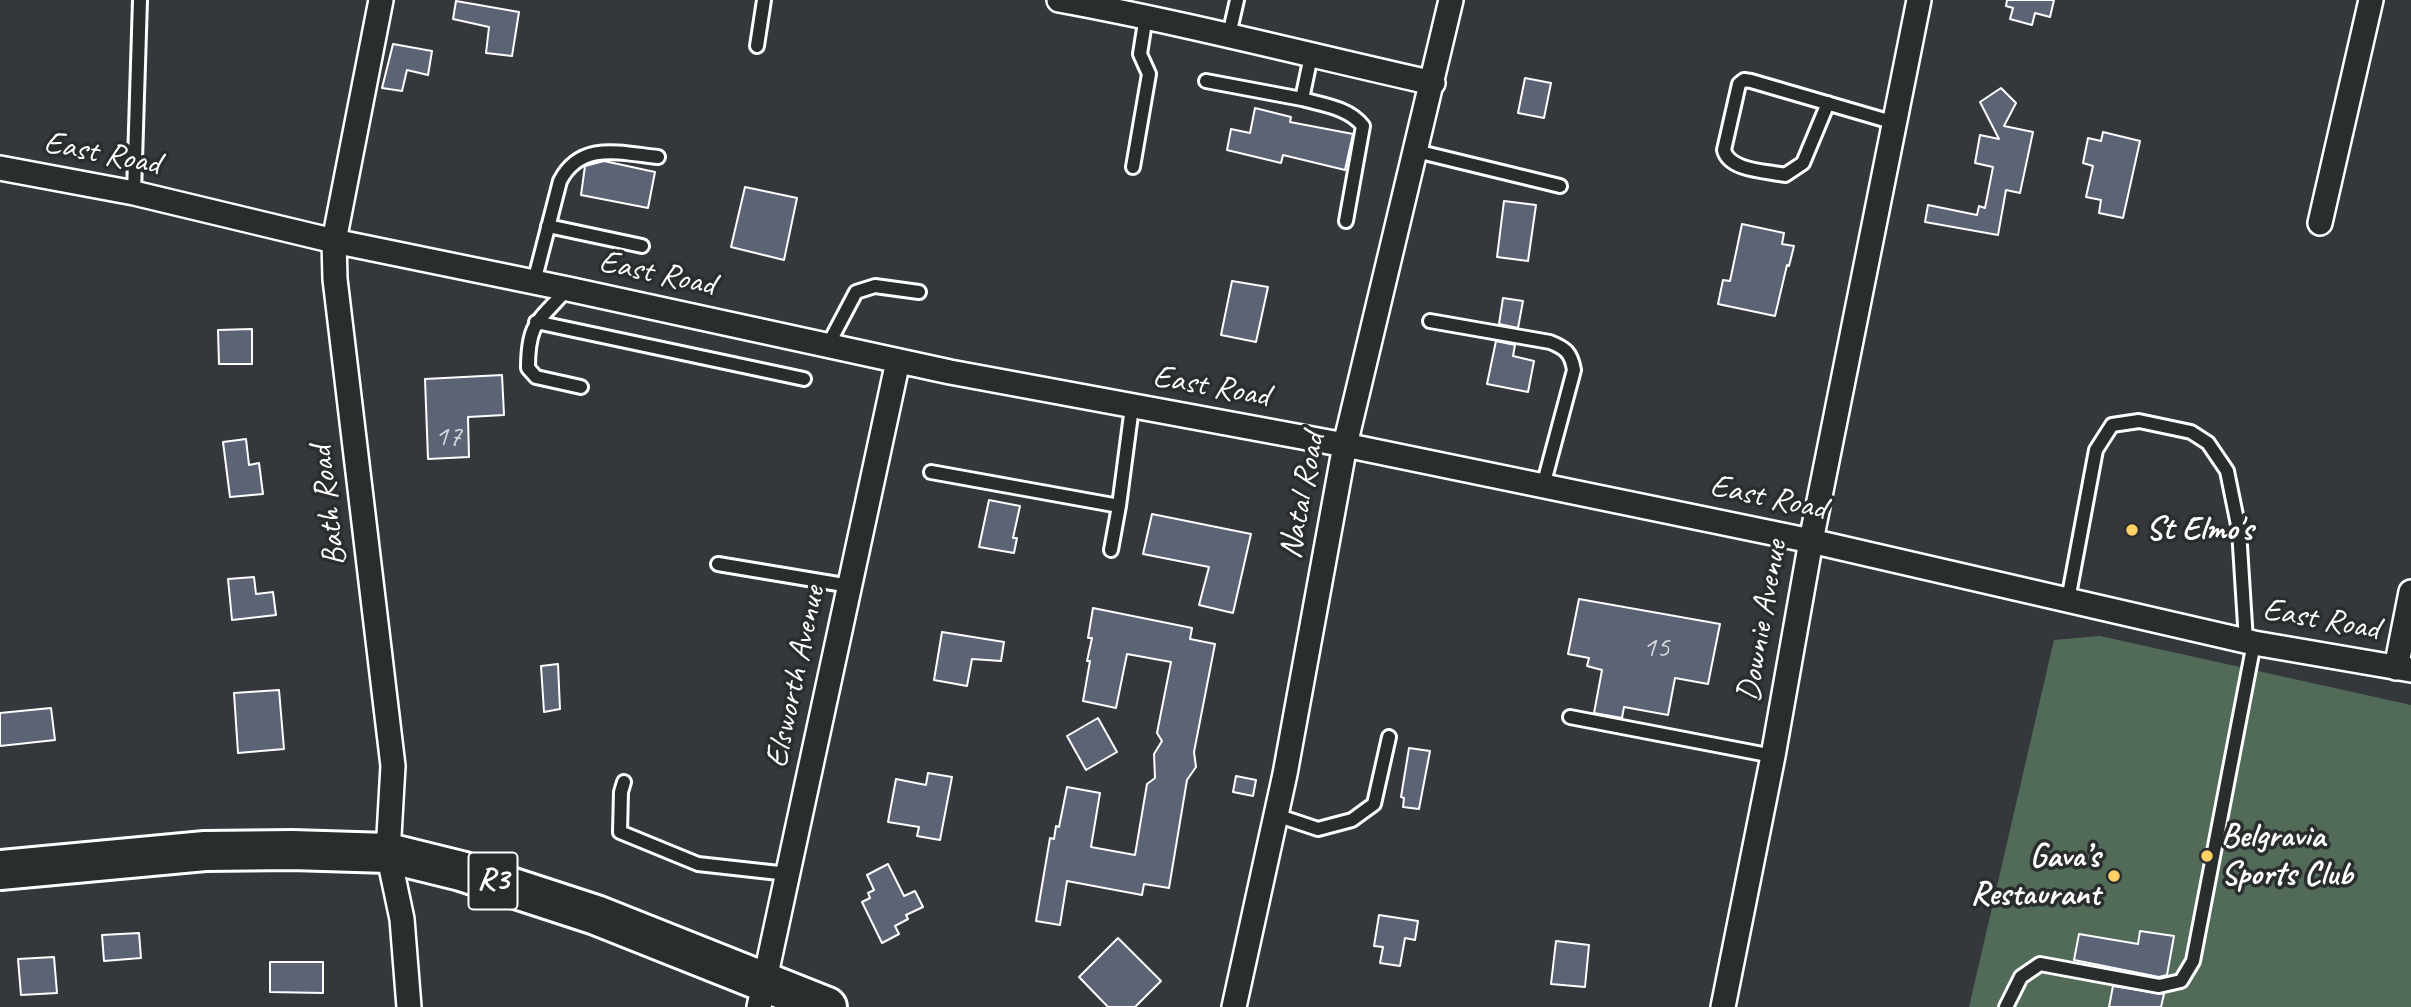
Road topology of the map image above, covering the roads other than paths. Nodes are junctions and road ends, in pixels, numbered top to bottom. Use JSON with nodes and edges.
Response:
{"nodes":[{"id":1,"x":140,"y":0,"type":"edge"},
{"id":2,"x":381,"y":0,"type":"edge"},
{"id":3,"x":764,"y":0,"type":"edge"},
{"id":4,"x":1059,"y":0,"type":"edge"},
{"id":5,"x":1237,"y":0,"type":"edge"},
{"id":6,"x":1451,"y":0,"type":"edge"},
{"id":7,"x":1919,"y":0,"type":"edge"},
{"id":8,"x":2371,"y":0,"type":"edge"},
{"id":9,"x":1146,"y":16,"type":"junction"},
{"id":10,"x":1229,"y":35,"type":"junction"},
{"id":11,"x":757,"y":46,"type":"dead end"},
{"id":12,"x":1311,"y":56,"type":"junction"},
{"id":13,"x":1206,"y":81,"type":"dead end"},
{"id":14,"x":1433,"y":83,"type":"junction"},
{"id":15,"x":1302,"y":99,"type":"junction"},
{"id":16,"x":1828,"y":103,"type":"junction"},
{"id":17,"x":1895,"y":123,"type":"junction"},
{"id":18,"x":1416,"y":151,"type":"junction"},
{"id":19,"x":658,"y":157,"type":"dead end"},
{"id":20,"x":1133,"y":167,"type":"dead end"},
{"id":21,"x":0,"y":168,"type":"edge"},
{"id":22,"x":1560,"y":186,"type":"dead end"},
{"id":23,"x":134,"y":193,"type":"junction"},
{"id":24,"x":1346,"y":221,"type":"dead end"},
{"id":25,"x":2320,"y":223,"type":"dead end"},
{"id":26,"x":548,"y":226,"type":"junction"},
{"id":27,"x":334,"y":241,"type":"junction"},
{"id":28,"x":642,"y":246,"type":"dead end"},
{"id":29,"x":534,"y":282,"type":"junction"},
{"id":30,"x":568,"y":289,"type":"junction"},
{"id":31,"x":919,"y":292,"type":"dead end"},
{"id":32,"x":1430,"y":321,"type":"dead end"},
{"id":33,"x":536,"y":322,"type":"junction"},
{"id":34,"x":828,"y":345,"type":"junction"},
{"id":35,"x":898,"y":361,"type":"junction"},
{"id":36,"x":804,"y":379,"type":"dead end"},
{"id":37,"x":581,"y":387,"type":"dead end"},
{"id":38,"x":1132,"y":407,"type":"junction"},
{"id":39,"x":1345,"y":445,"type":"junction"},
{"id":40,"x":931,"y":472,"type":"dead end"},
{"id":41,"x":1543,"y":485,"type":"junction"},
{"id":42,"x":1119,"y":506,"type":"junction"},
{"id":43,"x":1811,"y":541,"type":"junction"},
{"id":44,"x":1111,"y":550,"type":"dead end"},
{"id":45,"x":718,"y":564,"type":"dead end"},
{"id":46,"x":849,"y":586,"type":"junction"},
{"id":47,"x":2411,"y":592,"type":"edge"},
{"id":48,"x":2068,"y":600,"type":"junction"},
{"id":49,"x":2250,"y":642,"type":"junction"},
{"id":50,"x":2404,"y":669,"type":"edge"},
{"id":51,"x":1570,"y":717,"type":"dead end"},
{"id":52,"x":1389,"y":737,"type":"dead end"},
{"id":53,"x":1773,"y":756,"type":"junction"},
{"id":54,"x":624,"y":782,"type":"dead end"},
{"id":55,"x":1276,"y":815,"type":"junction"},
{"id":56,"x":388,"y":853,"type":"junction"},
{"id":57,"x":0,"y":870,"type":"edge"},
{"id":58,"x":788,"y":874,"type":"junction"},
{"id":59,"x":762,"y":994,"type":"edge"},
{"id":60,"x":410,"y":1007,"type":"edge"},
{"id":61,"x":827,"y":1007,"type":"edge"},
{"id":62,"x":1234,"y":1007,"type":"edge"},
{"id":63,"x":1723,"y":1007,"type":"edge"},
{"id":64,"x":2006,"y":1007,"type":"edge"}],
"edges":[{"from":1,"to":23,"type":"lane"},
{"from":2,"to":27,"type":"street","name":"Bath Road"},
{"from":3,"to":11,"type":"lane"},
{"from":4,"to":9,"type":"street"},
{"from":5,"to":10,"type":"lane"},
{"from":6,"to":14,"type":"street","name":"Natal Road"},
{"from":7,"to":17,"type":"street","name":"Downie Avenue"},
{"from":8,"to":25,"type":"street"},
{"from":9,"to":10,"type":"street"},
{"from":9,"to":20,"type":"lane"},
{"from":10,"to":12,"type":"street"},
{"from":12,"to":14,"type":"street"},
{"from":12,"to":15,"type":"lane"},
{"from":13,"to":15,"type":"lane"},
{"from":14,"to":18,"type":"street","name":"Natal Road"},
{"from":15,"to":24,"type":"lane"},
{"from":16,"to":16,"type":"lane"},
{"from":16,"to":17,"type":"lane"},
{"from":17,"to":43,"type":"street","name":"Downie Avenue"},
{"from":18,"to":22,"type":"lane"},
{"from":18,"to":39,"type":"street","name":"Natal Road"},
{"from":19,"to":26,"type":"lane"},
{"from":21,"to":23,"type":"street","name":"East Road"},
{"from":23,"to":27,"type":"street","name":"East Road"},
{"from":26,"to":28,"type":"lane"},
{"from":26,"to":29,"type":"lane"},
{"from":27,"to":29,"type":"street","name":"East Road"},
{"from":27,"to":30,"type":"lane"},
{"from":27,"to":56,"type":"street","name":"Bath Road"},
{"from":29,"to":30,"type":"street","name":"East Road"},
{"from":30,"to":33,"type":"lane"},
{"from":30,"to":34,"type":"street","name":"East Road"},
{"from":31,"to":34,"type":"lane"},
{"from":32,"to":41,"type":"lane"},
{"from":33,"to":36,"type":"lane"},
{"from":33,"to":37,"type":"lane"},
{"from":34,"to":35,"type":"street","name":"East Road"},
{"from":35,"to":38,"type":"street","name":"East Road"},
{"from":35,"to":46,"type":"street","name":"Elsworth Avenue"},
{"from":38,"to":39,"type":"street","name":"East Road"},
{"from":38,"to":42,"type":"lane"},
{"from":39,"to":41,"type":"street","name":"East Road"},
{"from":39,"to":55,"type":"street","name":"Natal Road"},
{"from":40,"to":42,"type":"lane"},
{"from":41,"to":43,"type":"street","name":"East Road"},
{"from":42,"to":44,"type":"lane"},
{"from":43,"to":48,"type":"street","name":"East Road"},
{"from":43,"to":53,"type":"street","name":"Downie Avenue"},
{"from":45,"to":46,"type":"lane"},
{"from":46,"to":58,"type":"street","name":"Elsworth Avenue"},
{"from":47,"to":50,"type":"street"},
{"from":48,"to":49,"type":"street","name":"East Road"},
{"from":48,"to":49,"type":"lane"},
{"from":49,"to":50,"type":"street","name":"East Road"},
{"from":49,"to":64,"type":"lane"},
{"from":51,"to":53,"type":"lane"},
{"from":52,"to":55,"type":"lane"},
{"from":53,"to":63,"type":"street","name":"Downie Avenue"},
{"from":54,"to":58,"type":"lane"},
{"from":55,"to":62,"type":"street","name":"Natal Road"},
{"from":56,"to":57,"type":"highway","number":"R3"},
{"from":56,"to":59,"type":"highway","number":"R3"},
{"from":56,"to":60,"type":"street","name":"Bath Road"},
{"from":58,"to":59,"type":"street","name":"Elsworth Avenue"},
{"from":59,"to":61,"type":"highway","number":"R3"}]}
